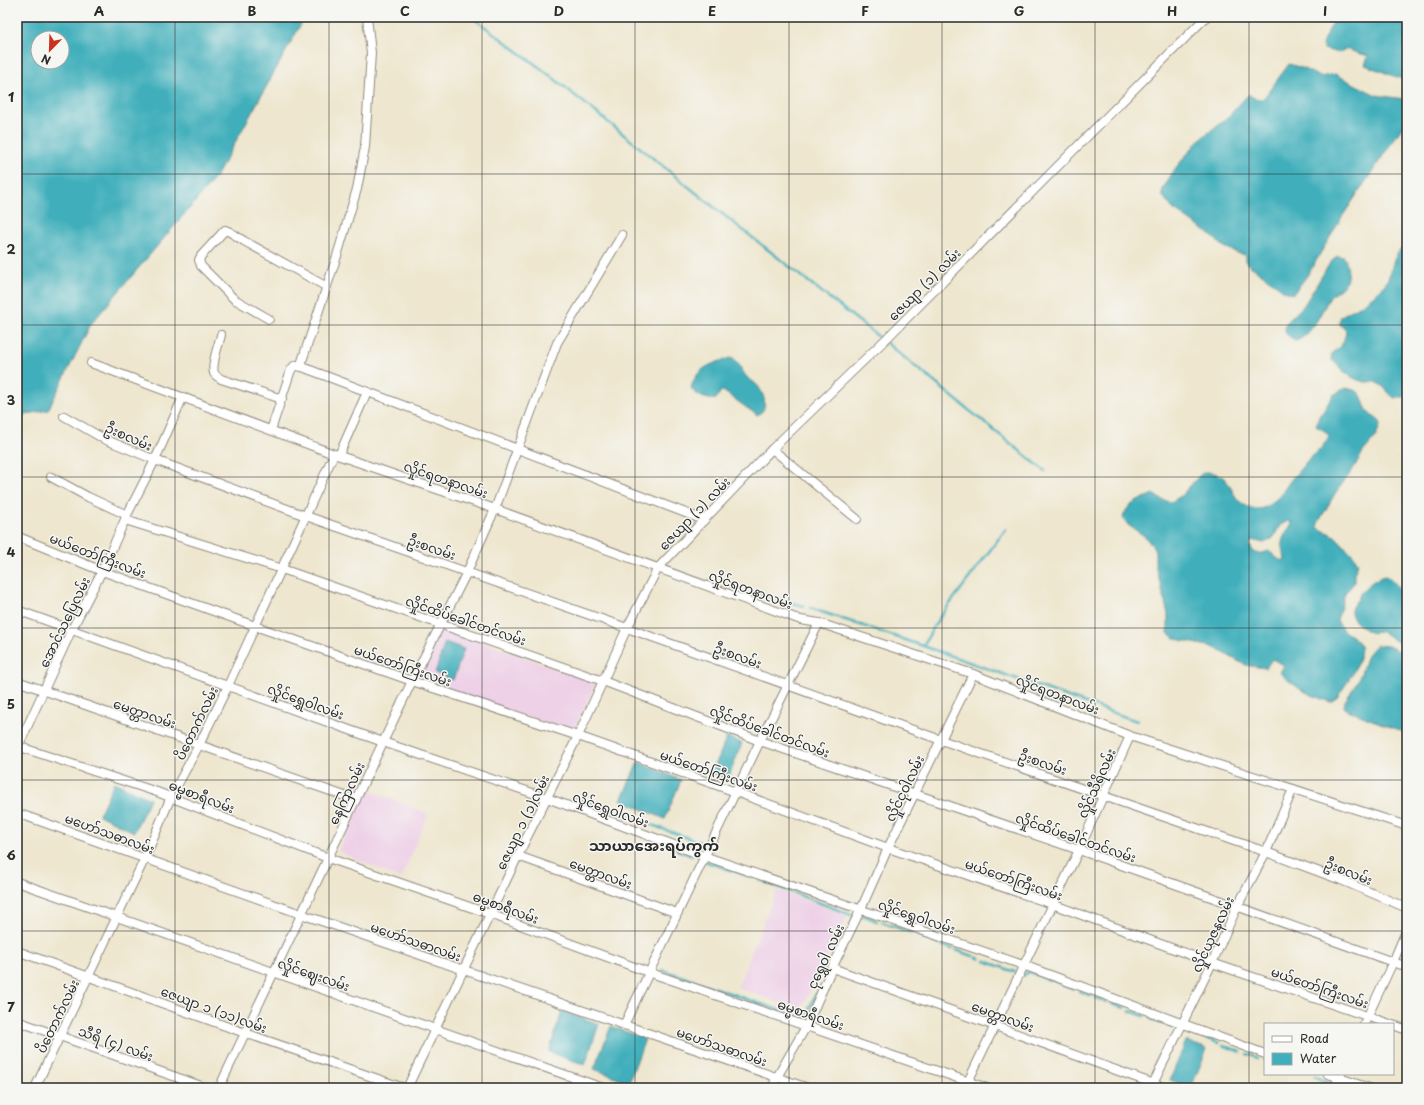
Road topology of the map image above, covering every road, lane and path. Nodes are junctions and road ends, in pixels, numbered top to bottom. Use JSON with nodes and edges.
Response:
{"nodes":[{"id":1,"x":367,"y":17,"type":"edge"},
{"id":2,"x":1206,"y":17,"type":"edge"},
{"id":3,"x":622,"y":235,"type":"dead end"},
{"id":4,"x":327,"y":287,"type":"junction"},
{"id":5,"x":269,"y":319,"type":"dead end"},
{"id":6,"x":221,"y":335,"type":"dead end"},
{"id":7,"x":91,"y":363,"type":"dead end"},
{"id":8,"x":300,"y":367,"type":"junction"},
{"id":9,"x":367,"y":392,"type":"junction"},
{"id":10,"x":183,"y":397,"type":"junction"},
{"id":11,"x":282,"y":399,"type":"junction"},
{"id":12,"x":64,"y":416,"type":"dead end"},
{"id":13,"x":271,"y":430,"type":"junction"},
{"id":14,"x":518,"y":448,"type":"junction"},
{"id":15,"x":772,"y":449,"type":"junction"},
{"id":16,"x":337,"y":455,"type":"junction"},
{"id":17,"x":155,"y":460,"type":"junction"},
{"id":18,"x":51,"y":477,"type":"dead end"},
{"id":19,"x":495,"y":509,"type":"junction"},
{"id":20,"x":306,"y":516,"type":"junction"},
{"id":21,"x":126,"y":517,"type":"junction"},
{"id":22,"x":857,"y":519,"type":"dead end"},
{"id":23,"x":704,"y":520,"type":"junction"},
{"id":24,"x":21,"y":538,"type":"dead end"},
{"id":25,"x":658,"y":568,"type":"junction"},
{"id":26,"x":282,"y":569,"type":"junction"},
{"id":27,"x":102,"y":571,"type":"junction"},
{"id":28,"x":467,"y":572,"type":"junction"},
{"id":29,"x":17,"y":610,"type":"edge"},
{"id":30,"x":819,"y":623,"type":"junction"},
{"id":31,"x":440,"y":624,"type":"junction"},
{"id":32,"x":255,"y":626,"type":"junction"},
{"id":33,"x":627,"y":628,"type":"junction"},
{"id":34,"x":72,"y":629,"type":"junction"},
{"id":35,"x":973,"y":674,"type":"junction"},
{"id":36,"x":17,"y":681,"type":"edge"},
{"id":37,"x":412,"y":681,"type":"junction"},
{"id":38,"x":603,"y":681,"type":"junction"},
{"id":39,"x":787,"y":685,"type":"junction"},
{"id":40,"x":228,"y":686,"type":"junction"},
{"id":41,"x":44,"y":691,"type":"junction"},
{"id":42,"x":578,"y":736,"type":"junction"},
{"id":43,"x":1130,"y":736,"type":"junction"},
{"id":44,"x":940,"y":740,"type":"junction"},
{"id":45,"x":760,"y":741,"type":"junction"},
{"id":46,"x":383,"y":742,"type":"junction"},
{"id":47,"x":200,"y":745,"type":"junction"},
{"id":48,"x":17,"y":747,"type":"edge"},
{"id":49,"x":1293,"y":789,"type":"junction"},
{"id":50,"x":736,"y":792,"type":"junction"},
{"id":51,"x":914,"y":795,"type":"junction"},
{"id":52,"x":1103,"y":795,"type":"junction"},
{"id":53,"x":172,"y":797,"type":"junction"},
{"id":54,"x":547,"y":798,"type":"junction"},
{"id":55,"x":356,"y":800,"type":"junction"},
{"id":56,"x":17,"y":813,"type":"edge"},
{"id":57,"x":1407,"y":826,"type":"edge"},
{"id":58,"x":888,"y":848,"type":"junction"},
{"id":59,"x":1079,"y":850,"type":"junction"},
{"id":60,"x":1266,"y":852,"type":"junction"},
{"id":61,"x":518,"y":856,"type":"junction"},
{"id":62,"x":704,"y":856,"type":"junction"},
{"id":63,"x":145,"y":858,"type":"junction"},
{"id":64,"x":328,"y":858,"type":"junction"},
{"id":65,"x":17,"y":882,"type":"edge"},
{"id":66,"x":1052,"y":904,"type":"junction"},
{"id":67,"x":1237,"y":907,"type":"junction"},
{"id":68,"x":1407,"y":908,"type":"edge"},
{"id":69,"x":676,"y":913,"type":"junction"},
{"id":70,"x":301,"y":914,"type":"junction"},
{"id":71,"x":490,"y":914,"type":"junction"},
{"id":72,"x":859,"y":914,"type":"junction"},
{"id":73,"x":117,"y":917,"type":"junction"},
{"id":74,"x":1407,"y":929,"type":"edge"},
{"id":75,"x":17,"y":951,"type":"edge"},
{"id":76,"x":1393,"y":962,"type":"junction"},
{"id":77,"x":1212,"y":963,"type":"junction"},
{"id":78,"x":1407,"y":967,"type":"edge"},
{"id":79,"x":832,"y":968,"type":"junction"},
{"id":80,"x":463,"y":970,"type":"junction"},
{"id":81,"x":1021,"y":970,"type":"junction"},
{"id":82,"x":274,"y":972,"type":"junction"},
{"id":83,"x":648,"y":972,"type":"junction"},
{"id":84,"x":89,"y":977,"type":"junction"},
{"id":85,"x":17,"y":1020,"type":"edge"},
{"id":86,"x":1366,"y":1020,"type":"edge"},
{"id":87,"x":1384,"y":1023,"type":"edge"},
{"id":88,"x":1181,"y":1024,"type":"junction"},
{"id":89,"x":624,"y":1025,"type":"junction"},
{"id":90,"x":807,"y":1025,"type":"junction"},
{"id":91,"x":1394,"y":1025,"type":"edge"},
{"id":92,"x":995,"y":1026,"type":"junction"},
{"id":93,"x":435,"y":1029,"type":"junction"},
{"id":94,"x":1407,"y":1030,"type":"edge"},
{"id":95,"x":245,"y":1033,"type":"junction"},
{"id":96,"x":61,"y":1035,"type":"junction"},
{"id":97,"x":1264,"y":1054,"type":"edge"},
{"id":98,"x":1340,"y":1076,"type":"edge"},
{"id":99,"x":777,"y":1077,"type":"junction"},
{"id":100,"x":966,"y":1084,"type":"edge"},
{"id":101,"x":590,"y":1086,"type":"edge"},
{"id":102,"x":1152,"y":1086,"type":"edge"},
{"id":103,"x":35,"y":1088,"type":"edge"},
{"id":104,"x":207,"y":1088,"type":"edge"},
{"id":105,"x":219,"y":1088,"type":"edge"},
{"id":106,"x":404,"y":1088,"type":"edge"},
{"id":107,"x":407,"y":1088,"type":"edge"},
{"id":108,"x":603,"y":1088,"type":"edge"},
{"id":109,"x":772,"y":1088,"type":"edge"},
{"id":110,"x":808,"y":1088,"type":"edge"},
{"id":111,"x":987,"y":1088,"type":"edge"},
{"id":112,"x":1165,"y":1088,"type":"edge"},
{"id":113,"x":1334,"y":1088,"type":"edge"},
{"id":114,"x":1369,"y":1088,"type":"edge"}],
"edges":[{"from":1,"to":4,"type":"street"},
{"from":2,"to":15,"type":"street","name":"ဇေယျာ (၁) လမ်း"},
{"from":3,"to":14,"type":"street","name":"နေကြာလမ်း"},
{"from":4,"to":5,"type":"street"},
{"from":4,"to":8,"type":"street"},
{"from":6,"to":11,"type":"street"},
{"from":7,"to":10,"type":"street","name":"လှိုင်ရတနာလမ်း"},
{"from":8,"to":9,"type":"street"},
{"from":8,"to":11,"type":"street"},
{"from":9,"to":14,"type":"street"},
{"from":9,"to":16,"type":"street","name":"ပိတောက်လမ်း"},
{"from":10,"to":13,"type":"street","name":"လှိုင်ရတနာလမ်း"},
{"from":10,"to":17,"type":"street","name":"အောင်သပြေလမ်း"},
{"from":11,"to":13,"type":"street"},
{"from":12,"to":17,"type":"street","name":"ဦးစလမ်း"},
{"from":13,"to":16,"type":"street","name":"လှိုင်ရတနာလမ်း"},
{"from":14,"to":19,"type":"street","name":"နေကြာလမ်း"},
{"from":14,"to":23,"type":"street"},
{"from":15,"to":22,"type":"street"},
{"from":15,"to":23,"type":"street","name":"ဇေယျာ (၁) လမ်း"},
{"from":16,"to":19,"type":"street","name":"လှိုင်ရတနာလမ်း"},
{"from":16,"to":20,"type":"street","name":"ပိတောက်လမ်း"},
{"from":17,"to":20,"type":"street","name":"ဦးစလမ်း"},
{"from":17,"to":21,"type":"street","name":"အောင်သပြေလမ်း"},
{"from":18,"to":21,"type":"street","name":"လှိုင်ထိပ်ခေါင်တင်လမ်း"},
{"from":19,"to":25,"type":"street","name":"လှိုင်ရတနာလမ်း"},
{"from":19,"to":28,"type":"street","name":"နေကြာလမ်း"},
{"from":20,"to":26,"type":"street","name":"ပိတောက်လမ်း"},
{"from":20,"to":28,"type":"street","name":"ဦးစလမ်း"},
{"from":21,"to":26,"type":"street","name":"လှိုင်ထိပ်ခေါင်တင်လမ်း"},
{"from":21,"to":27,"type":"street","name":"အောင်သပြေလမ်း"},
{"from":23,"to":25,"type":"street","name":"ဇေယျာ (၁) လမ်း"},
{"from":24,"to":27,"type":"street","name":"မယ်တော်ကြီးလမ်း"},
{"from":25,"to":30,"type":"street","name":"လှိုင်ရတနာလမ်း"},
{"from":25,"to":33,"type":"street","name":"ဇေယျာ ၁ (၁)လမ်း"},
{"from":26,"to":31,"type":"street","name":"လှိုင်ထိပ်ခေါင်တင်လမ်း"},
{"from":26,"to":32,"type":"street","name":"ပိတောက်လမ်း"},
{"from":27,"to":32,"type":"street","name":"မယ်တော်ကြီးလမ်း"},
{"from":27,"to":34,"type":"street","name":"အောင်သပြေလမ်း"},
{"from":28,"to":31,"type":"street","name":"နေကြာလမ်း"},
{"from":28,"to":33,"type":"street","name":"ဦးစလမ်း"},
{"from":29,"to":34,"type":"street","name":"လှိုင်ရွှေဝါလမ်း"},
{"from":30,"to":35,"type":"street","name":"လှိုင်ရတနာလမ်း"},
{"from":30,"to":39,"type":"street"},
{"from":31,"to":37,"type":"street","name":"နေကြာလမ်း"},
{"from":31,"to":38,"type":"street","name":"လှိုင်ထိပ်ခေါင်တင်လမ်း"},
{"from":32,"to":37,"type":"street","name":"မယ်တော်ကြီးလမ်း"},
{"from":32,"to":40,"type":"street","name":"ပိတောက်လမ်း"},
{"from":33,"to":38,"type":"street","name":"ဇေယျာ ၁ (၁)လမ်း"},
{"from":33,"to":39,"type":"street","name":"ဦးစလမ်း"},
{"from":34,"to":40,"type":"street","name":"လှိုင်ရွှေဝါလမ်း"},
{"from":34,"to":41,"type":"street","name":"အောင်သပြေလမ်း"},
{"from":35,"to":43,"type":"street","name":"လှိုင်ရတနာလမ်း"},
{"from":35,"to":44,"type":"street","name":"လှိုင်ငုဝါလမ်း"},
{"from":36,"to":41,"type":"street","name":"မေတ္တာလမ်း"},
{"from":37,"to":42,"type":"street","name":"မယ်တော်ကြီးလမ်း"},
{"from":37,"to":46,"type":"street","name":"နေကြာလမ်း"},
{"from":38,"to":42,"type":"street","name":"ဇေယျာ ၁ (၁)လမ်း"},
{"from":38,"to":45,"type":"street","name":"လှိုင်ထိပ်ခေါင်တင်လမ်း"},
{"from":39,"to":44,"type":"street","name":"ဦးစလမ်း"},
{"from":39,"to":45,"type":"street"},
{"from":40,"to":46,"type":"street","name":"လှိုင်ရွှေဝါလမ်း"},
{"from":40,"to":47,"type":"street","name":"ပိတောက်လမ်း"},
{"from":41,"to":47,"type":"street","name":"မေတ္တာလမ်း"},
{"from":41,"to":48,"type":"street","name":"အောင်သပြေလမ်း"},
{"from":42,"to":50,"type":"street","name":"မယ်တော်ကြီးလမ်း"},
{"from":42,"to":54,"type":"street","name":"ဇေယျာ ၁ (၁)လမ်း"},
{"from":43,"to":49,"type":"street","name":"လှိုင်ရတနာလမ်း"},
{"from":43,"to":52,"type":"street","name":"လှိုင်သီရိလမ်း"},
{"from":44,"to":51,"type":"street","name":"လှိုင်ငုဝါလမ်း"},
{"from":44,"to":52,"type":"street","name":"ဦးစလမ်း"},
{"from":45,"to":50,"type":"street"},
{"from":45,"to":51,"type":"street","name":"လှိုင်ထိပ်ခေါင်တင်လမ်း"},
{"from":46,"to":54,"type":"street","name":"လှိုင်ရွှေဝါလမ်း"},
{"from":46,"to":55,"type":"street","name":"နေကြာလမ်း"},
{"from":47,"to":53,"type":"street","name":"ပိတောက်လမ်း"},
{"from":47,"to":55,"type":"street","name":"မေတ္တာလမ်း"},
{"from":48,"to":53,"type":"street","name":"ဓမ္မစာရီလမ်း"},
{"from":49,"to":57,"type":"street","name":"လှိုင်ရတနာလမ်း"},
{"from":49,"to":60,"type":"street","name":"လှိုင်ယုဇနလမ်း"},
{"from":50,"to":58,"type":"street","name":"မယ်တော်ကြီးလမ်း"},
{"from":50,"to":62,"type":"street"},
{"from":51,"to":58,"type":"street","name":"လှိုင်ငုဝါလမ်း"},
{"from":51,"to":59,"type":"street","name":"လှိုင်ထိပ်ခေါင်တင်လမ်း"},
{"from":52,"to":59,"type":"street","name":"လှိုင်သီရိလမ်း"},
{"from":52,"to":60,"type":"street","name":"ဦးစလမ်း"},
{"from":53,"to":63,"type":"street","name":"ပိတောက်လမ်း"},
{"from":53,"to":64,"type":"street","name":"ဓမ္မစာရီလမ်း"},
{"from":54,"to":61,"type":"street","name":"ဇေယျာ ၁ (၁)လမ်း"},
{"from":54,"to":62,"type":"street","name":"လှိုင်ရွှေဝါလမ်း"},
{"from":55,"to":64,"type":"street","name":"နေကြာလမ်း"},
{"from":56,"to":63,"type":"street","name":"မဟော်သဓာလမ်း"},
{"from":58,"to":66,"type":"street","name":"မယ်တော်ကြီးလမ်း"},
{"from":58,"to":72,"type":"street","name":"လှိုင်ငုဝါလမ်း"},
{"from":59,"to":66,"type":"street","name":"လှိုင်သီရိလမ်း"},
{"from":59,"to":67,"type":"street","name":"လှိုင်ထိပ်ခေါင်တင်လမ်း"},
{"from":60,"to":67,"type":"street","name":"လှိုင်ယုဇနလမ်း"},
{"from":60,"to":68,"type":"street","name":"ဦးစလမ်း"},
{"from":61,"to":69,"type":"street","name":"မေတ္တာလမ်း"},
{"from":61,"to":71,"type":"street","name":"ဇေယျာ ၁ (၁)လမ်း"},
{"from":62,"to":69,"type":"street"},
{"from":62,"to":72,"type":"street","name":"လှိုင်ရွှေဝါလမ်း"},
{"from":63,"to":70,"type":"street","name":"မဟော်သဓာလမ်း"},
{"from":63,"to":73,"type":"street","name":"ပိတောက်လမ်း"},
{"from":64,"to":70,"type":"street","name":"နေကြာလမ်း"},
{"from":64,"to":71,"type":"street","name":"ဓမ္မစာရီလမ်း"},
{"from":65,"to":73,"type":"street","name":"လှိုင်ဈေးလမ်း"},
{"from":66,"to":77,"type":"street","name":"မယ်တော်ကြီးလမ်း"},
{"from":66,"to":81,"type":"street","name":"လှိုင်သီရိလမ်း"},
{"from":67,"to":76,"type":"street","name":"လှိုင်ထိပ်ခေါင်တင်လမ်း"},
{"from":67,"to":77,"type":"street","name":"လှိုင်ယုဇနလမ်း"},
{"from":69,"to":83,"type":"street"},
{"from":70,"to":80,"type":"street","name":"မဟော်သဓာလမ်း"},
{"from":70,"to":82,"type":"street","name":"နေကြာလမ်း"},
{"from":71,"to":80,"type":"street","name":"ဇေယျာ ၁ (၁)လမ်း"},
{"from":71,"to":83,"type":"street","name":"ဓမ္မစာရီလမ်း"},
{"from":72,"to":79,"type":"street","name":"ငုရွှေဝါ လမ်း"},
{"from":72,"to":81,"type":"street","name":"လှိုင်ရွှေဝါလမ်း"},
{"from":73,"to":82,"type":"street","name":"လှိုင်ဈေးလမ်း"},
{"from":73,"to":84,"type":"street","name":"ပိတောက်လမ်း"},
{"from":74,"to":76,"type":"street"},
{"from":75,"to":84,"type":"street","name":"ဇေယျာ ၁ (၁၁)လမ်း"},
{"from":76,"to":78,"type":"street","name":"လှိုင်ထိပ်ခေါင်တင်လမ်း"},
{"from":76,"to":86,"type":"street"},
{"from":77,"to":86,"type":"street","name":"မယ်တော်ကြီးလမ်း"},
{"from":77,"to":88,"type":"street","name":"လှိုင်ယုဇနလမ်း"},
{"from":79,"to":90,"type":"street","name":"ငုရွှေဝါ လမ်း"},
{"from":79,"to":92,"type":"street","name":"မေတ္တာလမ်း"},
{"from":80,"to":89,"type":"street","name":"မဟော်သဓာလမ်း"},
{"from":80,"to":93,"type":"street","name":"ဇေယျာ ၁ (၁)လမ်း"},
{"from":81,"to":88,"type":"street","name":"လှိုင်ရွှေဝါလမ်း"},
{"from":81,"to":92,"type":"street","name":"လှိုင်သီရိလမ်း"},
{"from":82,"to":93,"type":"street","name":"လှိုင်ဈေးလမ်း"},
{"from":82,"to":95,"type":"street","name":"နေကြာလမ်း"},
{"from":83,"to":89,"type":"street"},
{"from":83,"to":90,"type":"street","name":"ဓမ္မစာရီလမ်း"},
{"from":84,"to":95,"type":"street","name":"ဇေယျာ ၁ (၁၁)လမ်း"},
{"from":84,"to":96,"type":"street","name":"ပိတောက်လမ်း"},
{"from":85,"to":96,"type":"street","name":"သီရိ (၄) လမ်း"},
{"from":86,"to":87,"type":"street","name":"မယ်တော်ကြီးလမ်း"},
{"from":88,"to":97,"type":"street","name":"လှိုင်ရွှေဝါလမ်း"},
{"from":88,"to":102,"type":"street","name":"လှိုင်ယုဇနလမ်း"},
{"from":89,"to":99,"type":"street","name":"မဟော်သဓာလမ်း"},
{"from":90,"to":99,"type":"street","name":"ငုရွှေဝါ လမ်း"},
{"from":90,"to":100,"type":"street","name":"ဓမ္မစာရီလမ်း"},
{"from":91,"to":94,"type":"street"},
{"from":92,"to":100,"type":"street","name":"လှိုင်သီရိလမ်း"},
{"from":92,"to":102,"type":"street","name":"မေတ္တာလမ်း"},
{"from":93,"to":101,"type":"street","name":"လှိုင်ဈေးလမ်း"},
{"from":93,"to":107,"type":"street","name":"ဇေယျာ ၁ (၁)လမ်း"},
{"from":95,"to":105,"type":"street","name":"နေကြာလမ်း"},
{"from":95,"to":106,"type":"street","name":"ဇေယျာ ၁ (၁၁)လမ်း"},
{"from":96,"to":103,"type":"street","name":"ပိတောက်လမ်း"},
{"from":96,"to":104,"type":"street","name":"သီရိ (၄) လမ်း"},
{"from":98,"to":113,"type":"street"},
{"from":98,"to":114,"type":"street"},
{"from":99,"to":109,"type":"street","name":"ငုရွှေဝါ လမ်း"},
{"from":99,"to":110,"type":"street","name":"မဟော်သဓာလမ်း"},
{"from":100,"to":111,"type":"street","name":"ဓမ္မစာရီလမ်း"},
{"from":101,"to":108,"type":"street","name":"လှိုင်ဈေးလမ်း"},
{"from":102,"to":112,"type":"street","name":"မေတ္တာလမ်း"}]}
